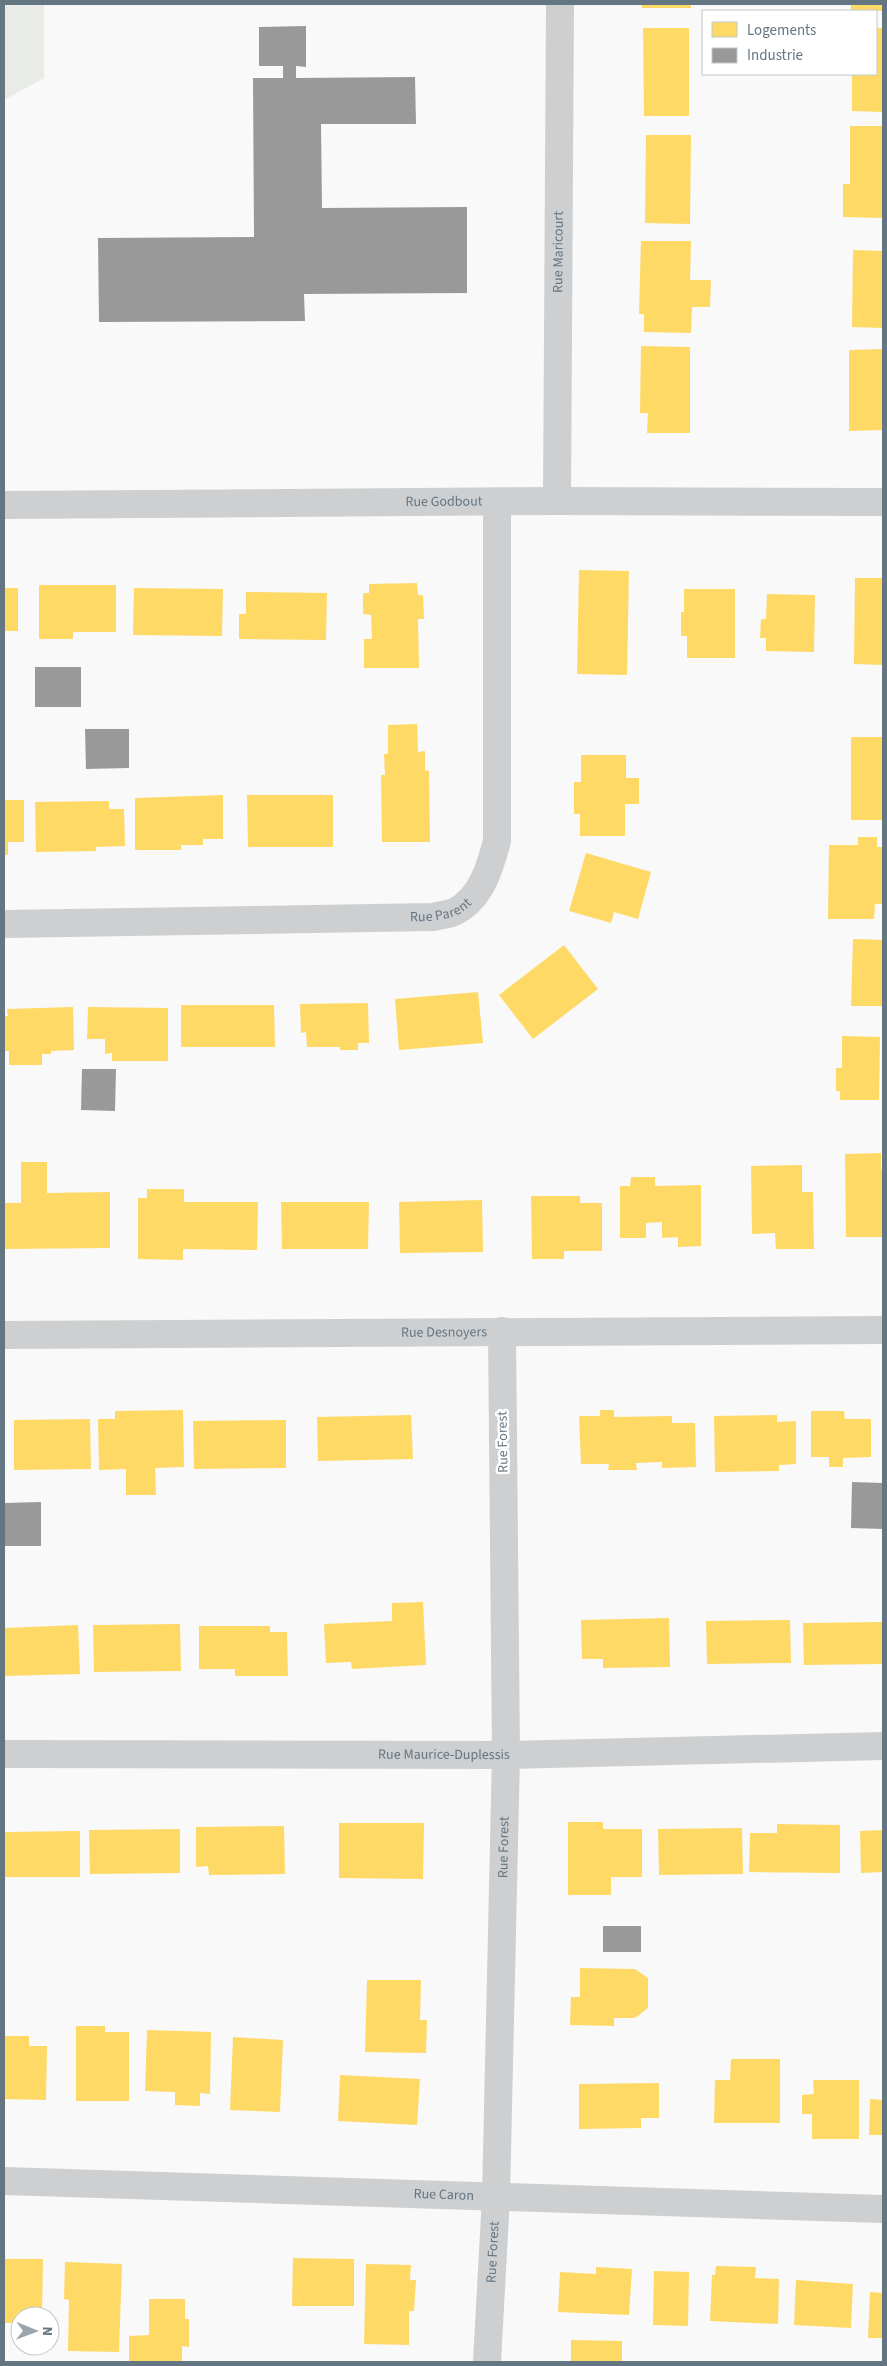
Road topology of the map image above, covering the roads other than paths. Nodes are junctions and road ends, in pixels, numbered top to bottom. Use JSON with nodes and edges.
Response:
{"nodes":[{"id":1,"x":560,"y":4,"type":"edge"},
{"id":2,"x":557,"y":501,"type":"junction"},
{"id":3,"x":497,"y":502,"type":"junction"},
{"id":4,"x":883,"y":502,"type":"edge"},
{"id":5,"x":4,"y":505,"type":"edge"},
{"id":6,"x":4,"y":924,"type":"edge"},
{"id":7,"x":883,"y":1330,"type":"edge"},
{"id":8,"x":502,"y":1331,"type":"junction"},
{"id":9,"x":4,"y":1335,"type":"edge"},
{"id":10,"x":883,"y":1746,"type":"edge"},
{"id":11,"x":4,"y":1754,"type":"edge"},
{"id":12,"x":506,"y":1755,"type":"junction"},
{"id":13,"x":4,"y":2181,"type":"edge"},
{"id":14,"x":496,"y":2197,"type":"junction"},
{"id":15,"x":883,"y":2210,"type":"edge"},
{"id":16,"x":487,"y":2362,"type":"edge"}],
"edges":[{"from":1,"to":2,"type":"street","name":"Rue Maricourt"},
{"from":2,"to":3,"type":"street","name":"Rue Godbout"},
{"from":2,"to":4,"type":"street","name":"Rue Godbout"},
{"from":3,"to":5,"type":"street","name":"Rue Godbout"},
{"from":3,"to":6,"type":"street","name":"Rue Parent"},
{"from":7,"to":8,"type":"street","name":"Rue Desnoyers"},
{"from":8,"to":9,"type":"street","name":"Rue Desnoyers"},
{"from":8,"to":12,"type":"street","name":"Rue Forest"},
{"from":10,"to":12,"type":"street","name":"Rue Maurice-Duplessis"},
{"from":11,"to":12,"type":"street","name":"Rue Maurice-Duplessis"},
{"from":12,"to":14,"type":"street","name":"Rue Forest"},
{"from":13,"to":14,"type":"street","name":"Rue Caron"},
{"from":14,"to":15,"type":"street","name":"Rue Caron"},
{"from":14,"to":16,"type":"street","name":"Rue Forest"}]}
